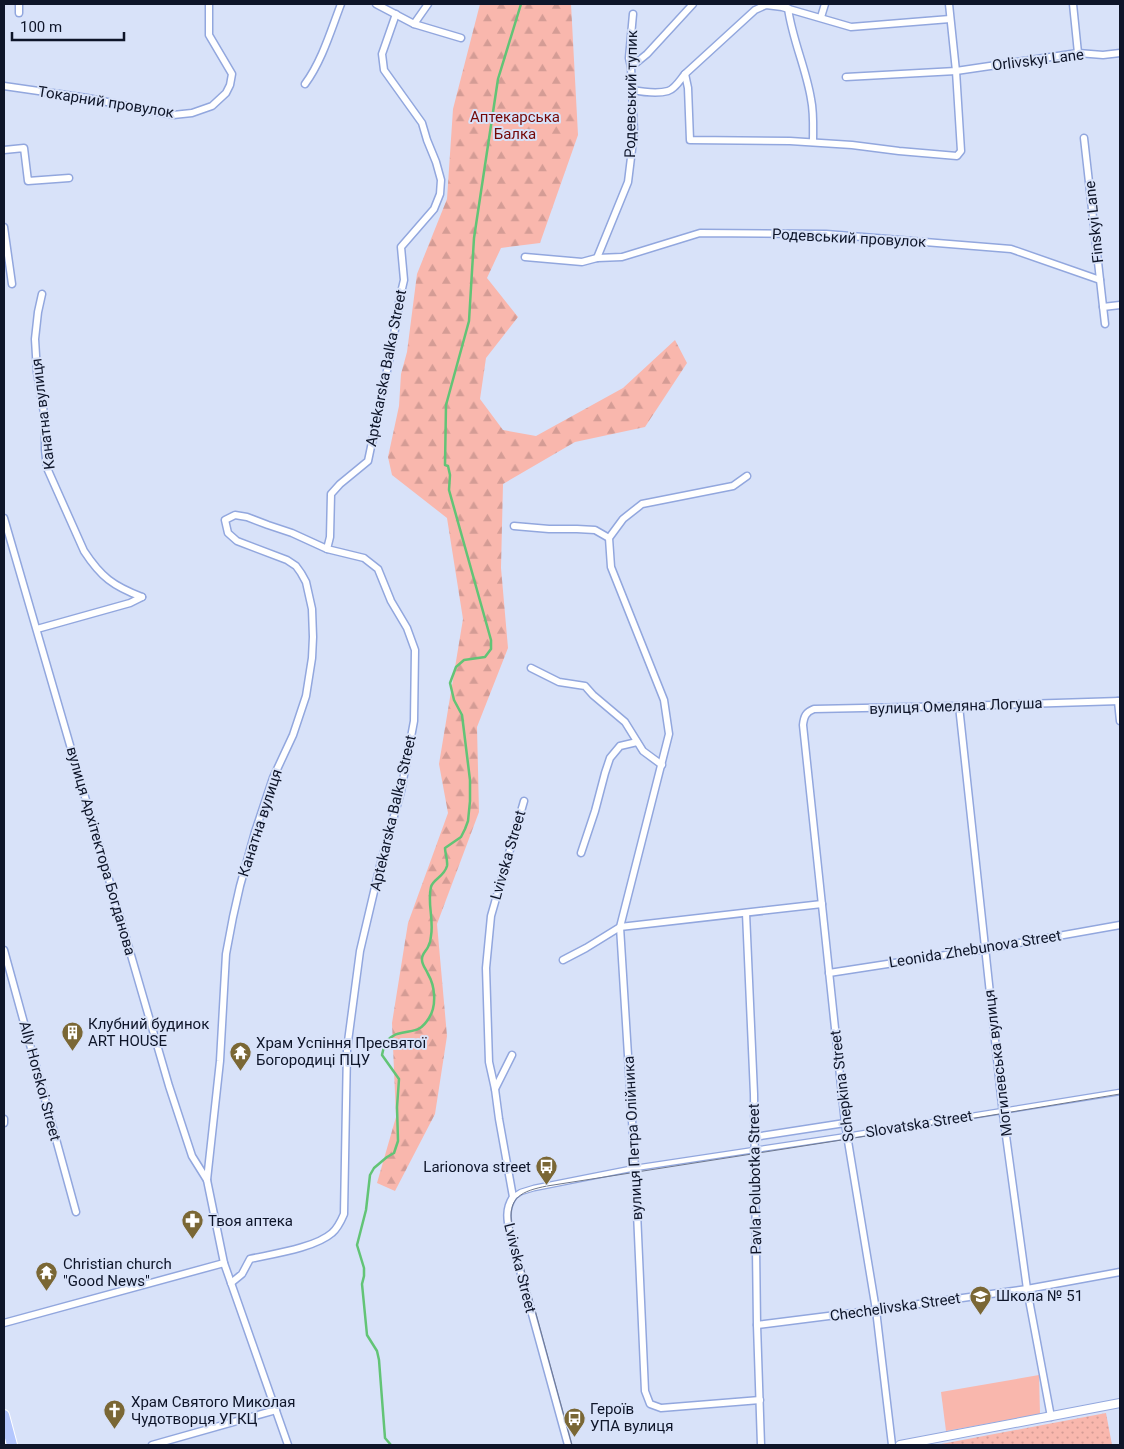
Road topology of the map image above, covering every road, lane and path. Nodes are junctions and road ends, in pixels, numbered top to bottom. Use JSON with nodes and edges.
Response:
{"nodes":[{"id":1,"x":19,"y":4,"type":"edge"},
{"id":2,"x":209,"y":4,"type":"edge"},
{"id":3,"x":341,"y":4,"type":"edge"},
{"id":4,"x":376,"y":4,"type":"edge"},
{"id":5,"x":428,"y":4,"type":"edge"},
{"id":6,"x":693,"y":4,"type":"edge"},
{"id":7,"x":825,"y":4,"type":"edge"},
{"id":8,"x":949,"y":4,"type":"edge"},
{"id":9,"x":1072,"y":4,"type":"edge"},
{"id":10,"x":788,"y":8,"type":"junction"},
{"id":11,"x":19,"y":13,"type":"dead end"},
{"id":12,"x":396,"y":14,"type":"junction"},
{"id":13,"x":633,"y":14,"type":"dead end"},
{"id":14,"x":821,"y":17,"type":"junction"},
{"id":15,"x":950,"y":19,"type":"junction"},
{"id":16,"x":414,"y":24,"type":"junction"},
{"id":17,"x":462,"y":38,"type":"dead end"},
{"id":18,"x":1078,"y":53,"type":"junction"},
{"id":19,"x":1120,"y":53,"type":"edge"},
{"id":20,"x":631,"y":67,"type":"junction"},
{"id":21,"x":956,"y":71,"type":"junction"},
{"id":22,"x":685,"y":74,"type":"junction"},
{"id":23,"x":846,"y":77,"type":"dead end"},
{"id":24,"x":305,"y":84,"type":"dead end"},
{"id":25,"x":4,"y":86,"type":"edge"},
{"id":26,"x":632,"y":90,"type":"junction"},
{"id":27,"x":1084,"y":138,"type":"dead end"},
{"id":28,"x":813,"y":142,"type":"junction"},
{"id":29,"x":4,"y":150,"type":"edge"},
{"id":30,"x":69,"y":178,"type":"dead end"},
{"id":31,"x":4,"y":227,"type":"edge"},
{"id":32,"x":525,"y":257,"type":"dead end"},
{"id":33,"x":597,"y":258,"type":"junction"},
{"id":34,"x":1100,"y":280,"type":"junction"},
{"id":35,"x":12,"y":284,"type":"dead end"},
{"id":36,"x":42,"y":294,"type":"dead end"},
{"id":37,"x":1120,"y":305,"type":"edge"},
{"id":38,"x":1103,"y":307,"type":"junction"},
{"id":39,"x":1105,"y":324,"type":"dead end"},
{"id":40,"x":747,"y":476,"type":"dead end"},
{"id":41,"x":4,"y":518,"type":"edge"},
{"id":42,"x":514,"y":526,"type":"dead end"},
{"id":43,"x":610,"y":538,"type":"junction"},
{"id":44,"x":327,"y":549,"type":"junction"},
{"id":45,"x":37,"y":629,"type":"junction"},
{"id":46,"x":531,"y":668,"type":"dead end"},
{"id":47,"x":1119,"y":701,"type":"edge"},
{"id":48,"x":959,"y":706,"type":"junction"},
{"id":49,"x":1120,"y":721,"type":"edge"},
{"id":50,"x":803,"y":725,"type":"joint"},
{"id":51,"x":637,"y":742,"type":"junction"},
{"id":52,"x":662,"y":765,"type":"junction"},
{"id":53,"x":524,"y":801,"type":"dead end"},
{"id":54,"x":581,"y":853,"type":"dead end"},
{"id":55,"x":822,"y":904,"type":"junction"},
{"id":56,"x":746,"y":913,"type":"junction"},
{"id":57,"x":1120,"y":925,"type":"edge"},
{"id":58,"x":620,"y":926,"type":"junction"},
{"id":59,"x":984,"y":948,"type":"junction"},
{"id":60,"x":4,"y":950,"type":"edge"},
{"id":61,"x":563,"y":960,"type":"dead end"},
{"id":62,"x":829,"y":972,"type":"junction"},
{"id":63,"x":512,"y":1056,"type":"dead end"},
{"id":64,"x":495,"y":1089,"type":"junction"},
{"id":65,"x":1120,"y":1092,"type":"edge"},
{"id":66,"x":1002,"y":1111,"type":"junction"},
{"id":67,"x":845,"y":1123,"type":"junction"},
{"id":68,"x":847,"y":1136,"type":"junction"},
{"id":69,"x":754,"y":1137,"type":"junction"},
{"id":70,"x":754,"y":1150,"type":"junction"},
{"id":71,"x":635,"y":1168,"type":"junction"},
{"id":72,"x":208,"y":1180,"type":"junction"},
{"id":73,"x":513,"y":1197,"type":"junction"},
{"id":74,"x":76,"y":1212,"type":"dead end"},
{"id":75,"x":224,"y":1263,"type":"junction"},
{"id":76,"x":1120,"y":1272,"type":"edge"},
{"id":77,"x":231,"y":1283,"type":"junction"},
{"id":78,"x":1027,"y":1288,"type":"junction"},
{"id":79,"x":876,"y":1310,"type":"junction"},
{"id":80,"x":4,"y":1323,"type":"edge"},
{"id":81,"x":757,"y":1325,"type":"junction"},
{"id":82,"x":760,"y":1400,"type":"junction"},
{"id":83,"x":1120,"y":1403,"type":"edge"},
{"id":84,"x":276,"y":1410,"type":"junction"},
{"id":85,"x":4,"y":1414,"type":"edge"},
{"id":86,"x":1051,"y":1417,"type":"junction"},
{"id":87,"x":12,"y":1445,"type":"edge"},
{"id":88,"x":152,"y":1445,"type":"edge"},
{"id":89,"x":288,"y":1445,"type":"edge"},
{"id":90,"x":568,"y":1445,"type":"edge"},
{"id":91,"x":761,"y":1445,"type":"edge"},
{"id":92,"x":892,"y":1445,"type":"edge"},
{"id":93,"x":900,"y":1445,"type":"edge"}],
"edges":[{"from":1,"to":11,"type":"street"},
{"from":2,"to":25,"type":"street","name":"Токарний провулок"},
{"from":3,"to":24,"type":"street"},
{"from":4,"to":12,"type":"street"},
{"from":5,"to":16,"type":"street"},
{"from":6,"to":20,"type":"street"},
{"from":7,"to":14,"type":"street"},
{"from":8,"to":15,"type":"street"},
{"from":9,"to":18,"type":"street"},
{"from":10,"to":14,"type":"street"},
{"from":10,"to":22,"type":"street"},
{"from":10,"to":28,"type":"street"},
{"from":12,"to":16,"type":"street"},
{"from":12,"to":44,"type":"street","name":"Aptekarska Balka Street"},
{"from":13,"to":20,"type":"street","name":"Родевський тупик"},
{"from":14,"to":15,"type":"street"},
{"from":15,"to":21,"type":"street"},
{"from":16,"to":17,"type":"street"},
{"from":18,"to":19,"type":"street","name":"Orlivskyi Lane"},
{"from":18,"to":21,"type":"street","name":"Orlivskyi Lane"},
{"from":20,"to":26,"type":"street","name":"Родевський тупик"},
{"from":21,"to":23,"type":"street","name":"Orlivskyi Lane"},
{"from":21,"to":28,"type":"street"},
{"from":22,"to":26,"type":"street"},
{"from":22,"to":28,"type":"street"},
{"from":26,"to":33,"type":"street","name":"Родевський тупик"},
{"from":27,"to":34,"type":"street","name":"Finskyi Lane"},
{"from":29,"to":30,"type":"street"},
{"from":31,"to":35,"type":"street"},
{"from":32,"to":33,"type":"street","name":"Родевський провулок"},
{"from":33,"to":34,"type":"street","name":"Родевський провулок"},
{"from":34,"to":38,"type":"street","name":"Finskyi Lane"},
{"from":36,"to":45,"type":"street","name":"Канатна вулиця"},
{"from":37,"to":38,"type":"street"},
{"from":38,"to":39,"type":"street","name":"Finskyi Lane"},
{"from":40,"to":43,"type":"street"},
{"from":41,"to":45,"type":"street","name":"вулиця Архітектора Богданова"},
{"from":42,"to":43,"type":"street"},
{"from":43,"to":52,"type":"street","name":"вулиця Петра Олійника"},
{"from":44,"to":72,"type":"street","name":"Канатна вулиця"},
{"from":44,"to":77,"type":"street","name":"Aptekarska Balka Street"},
{"from":45,"to":72,"type":"street","name":"вулиця Архітектора Богданова"},
{"from":46,"to":51,"type":"street"},
{"from":47,"to":48,"type":"street","name":"вулиця Омеляна Логуша"},
{"from":47,"to":49,"type":"street"},
{"from":48,"to":50,"type":"street","name":"вулиця Омеляна Логуша"},
{"from":48,"to":59,"type":"street","name":"Могилевська вулиця"},
{"from":50,"to":55,"type":"street","name":"Schepkina Street"},
{"from":51,"to":52,"type":"street"},
{"from":51,"to":54,"type":"street"},
{"from":52,"to":58,"type":"street","name":"вулиця Петра Олійника"},
{"from":53,"to":64,"type":"street","name":"Lvivska Street"},
{"from":55,"to":56,"type":"street"},
{"from":55,"to":62,"type":"street","name":"Schepkina Street"},
{"from":56,"to":58,"type":"street"},
{"from":56,"to":69,"type":"street","name":"Pavla Polubotka Street"},
{"from":57,"to":59,"type":"street","name":"Leonida Zhebunova Street"},
{"from":58,"to":61,"type":"street"},
{"from":58,"to":71,"type":"street","name":"вулиця Петра Олійника"},
{"from":59,"to":62,"type":"street","name":"Leonida Zhebunova Street"},
{"from":59,"to":66,"type":"street","name":"Могилевська вулиця"},
{"from":60,"to":74,"type":"street","name":"Ally Horskoi Street"},
{"from":62,"to":67,"type":"street","name":"Schepkina Street"},
{"from":63,"to":64,"type":"street"},
{"from":64,"to":73,"type":"street","name":"Lvivska Street"},
{"from":65,"to":66,"type":"street","name":"Slovatska Street"},
{"from":66,"to":68,"type":"street","name":"Slovatska Street"},
{"from":66,"to":78,"type":"street","name":"Могилевська вулиця"},
{"from":67,"to":68,"type":"street","name":"Schepkina Street"},
{"from":67,"to":69,"type":"street"},
{"from":68,"to":70,"type":"street","name":"Slovatska Street"},
{"from":68,"to":79,"type":"street","name":"Schepkina Street"},
{"from":69,"to":70,"type":"street","name":"Pavla Polubotka Street"},
{"from":70,"to":71,"type":"street","name":"Slovatska Street"},
{"from":70,"to":81,"type":"street","name":"Pavla Polubotka Street"},
{"from":71,"to":73,"type":"street","name":"Slovatska Street"},
{"from":71,"to":82,"type":"street","name":"вулиця Петра Олійника"},
{"from":72,"to":75,"type":"street","name":"Канатна вулиця"},
{"from":73,"to":90,"type":"street","name":"Lvivska Street"},
{"from":75,"to":77,"type":"street","name":"Канатна вулиця"},
{"from":75,"to":80,"type":"street"},
{"from":76,"to":78,"type":"street","name":"Chechelivska Street"},
{"from":77,"to":84,"type":"street","name":"Канатна вулиця"},
{"from":78,"to":79,"type":"street","name":"Chechelivska Street"},
{"from":78,"to":86,"type":"street","name":"Могилевська вулиця"},
{"from":79,"to":81,"type":"street","name":"Chechelivska Street"},
{"from":79,"to":92,"type":"street","name":"Schepkina Street"},
{"from":81,"to":82,"type":"street","name":"Pavla Polubotka Street"},
{"from":82,"to":91,"type":"street","name":"Pavla Polubotka Street"},
{"from":83,"to":86,"type":"street"},
{"from":84,"to":88,"type":"street"},
{"from":84,"to":89,"type":"street","name":"Канатна вулиця"},
{"from":85,"to":87,"type":"main road"},
{"from":86,"to":93,"type":"street"}]}
